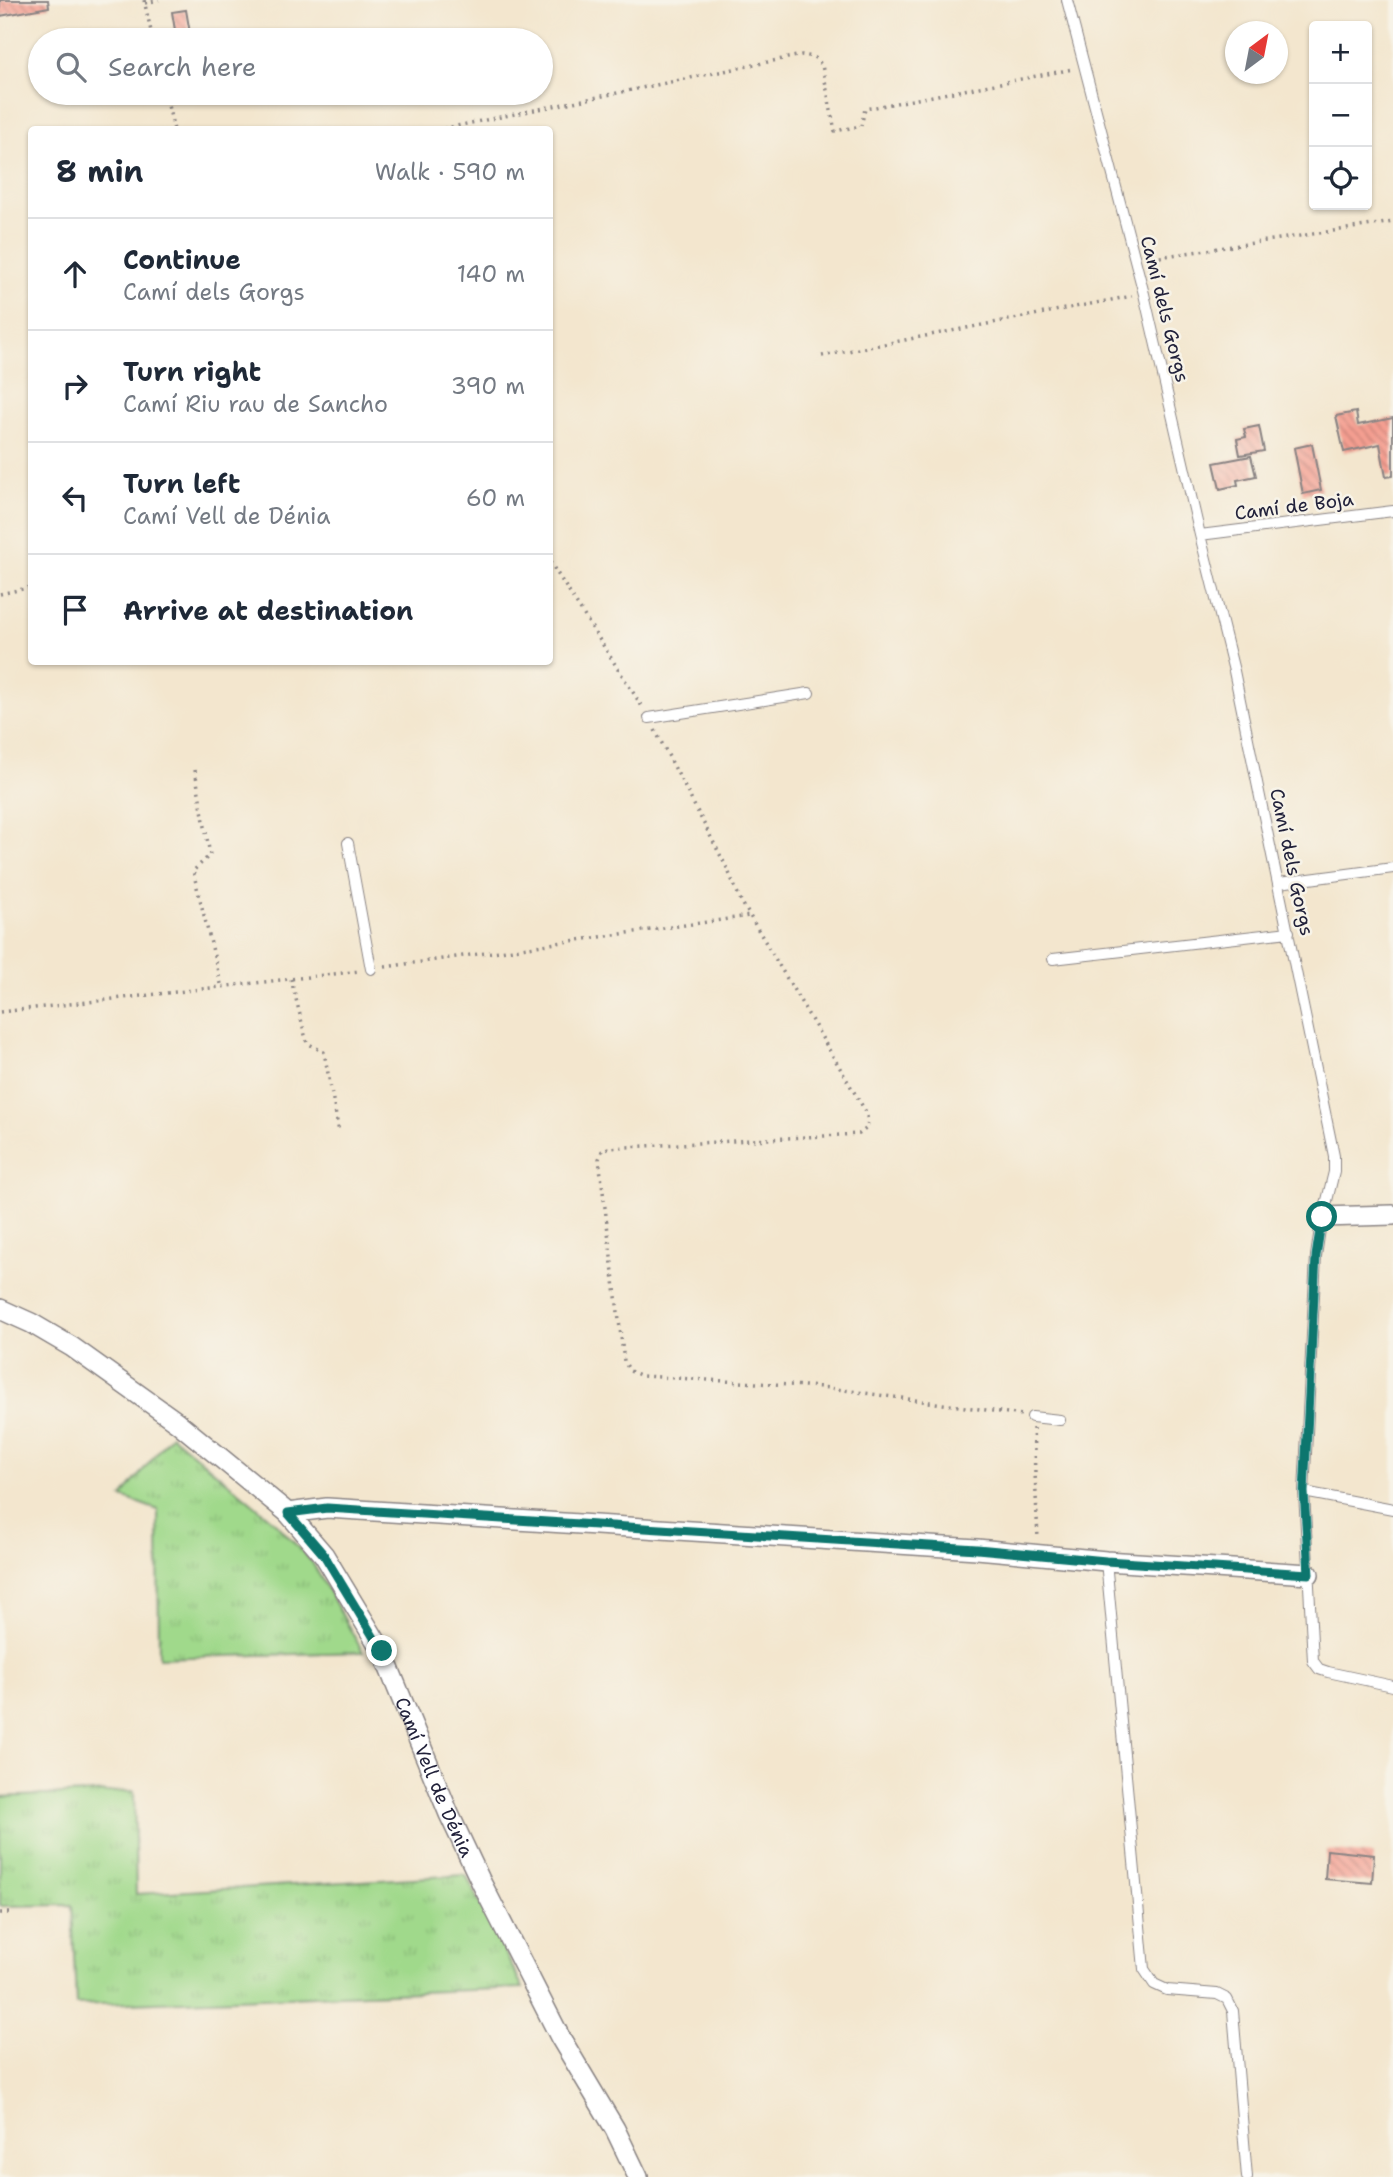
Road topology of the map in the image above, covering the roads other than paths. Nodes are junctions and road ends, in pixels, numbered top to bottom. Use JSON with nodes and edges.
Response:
{"nodes":[{"id":1,"x":1067,"y":0,"type":"edge"},
{"id":2,"x":1393,"y":510,"type":"edge"},
{"id":3,"x":1200,"y":535,"type":"junction"},
{"id":4,"x":809,"y":694,"type":"dead end"},
{"id":5,"x":649,"y":718,"type":"road end"},
{"id":6,"x":348,"y":843,"type":"dead end"},
{"id":7,"x":1393,"y":868,"type":"edge"},
{"id":8,"x":1279,"y":883,"type":"junction"},
{"id":9,"x":1289,"y":932,"type":"junction"},
{"id":10,"x":1054,"y":959,"type":"dead end"},
{"id":11,"x":371,"y":969,"type":"dead end"},
{"id":12,"x":1393,"y":1215,"type":"edge"},
{"id":13,"x":1322,"y":1217,"type":"junction"},
{"id":14,"x":0,"y":1309,"type":"edge"},
{"id":15,"x":1032,"y":1417,"type":"road end"},
{"id":16,"x":1060,"y":1420,"type":"dead end"},
{"id":17,"x":1304,"y":1492,"type":"junction"},
{"id":18,"x":1393,"y":1509,"type":"edge"},
{"id":19,"x":288,"y":1513,"type":"junction"},
{"id":20,"x":1106,"y":1561,"type":"junction"},
{"id":21,"x":1309,"y":1574,"type":"junction"},
{"id":22,"x":1393,"y":1686,"type":"edge"},
{"id":23,"x":638,"y":2177,"type":"edge"},
{"id":24,"x":1247,"y":2177,"type":"edge"}],
"edges":[{"from":1,"to":3,"type":"lane","name":"Camí dels Gorgs"},
{"from":2,"to":3,"type":"lane","name":"Camí de Boja"},
{"from":3,"to":8,"type":"lane","name":"Camí dels Gorgs"},
{"from":4,"to":5,"type":"lane"},
{"from":6,"to":11,"type":"lane"},
{"from":7,"to":8,"type":"lane"},
{"from":8,"to":9,"type":"lane","name":"Camí dels Gorgs"},
{"from":9,"to":10,"type":"lane"},
{"from":9,"to":13,"type":"lane","name":"Camí dels Gorgs"},
{"from":12,"to":13,"type":"street"},
{"from":13,"to":17,"type":"lane","name":"Camí dels Gorgs"},
{"from":14,"to":19,"type":"street","name":"Camí Vell de Dénia"},
{"from":15,"to":16,"type":"lane"},
{"from":17,"to":18,"type":"lane"},
{"from":17,"to":21,"type":"lane","name":"Camí dels Gorgs"},
{"from":19,"to":20,"type":"street"},
{"from":19,"to":23,"type":"street","name":"Camí Vell de Dénia"},
{"from":20,"to":21,"type":"street"},
{"from":20,"to":24,"type":"lane"},
{"from":21,"to":22,"type":"lane","name":"Camí dels Gorgs"}]}
